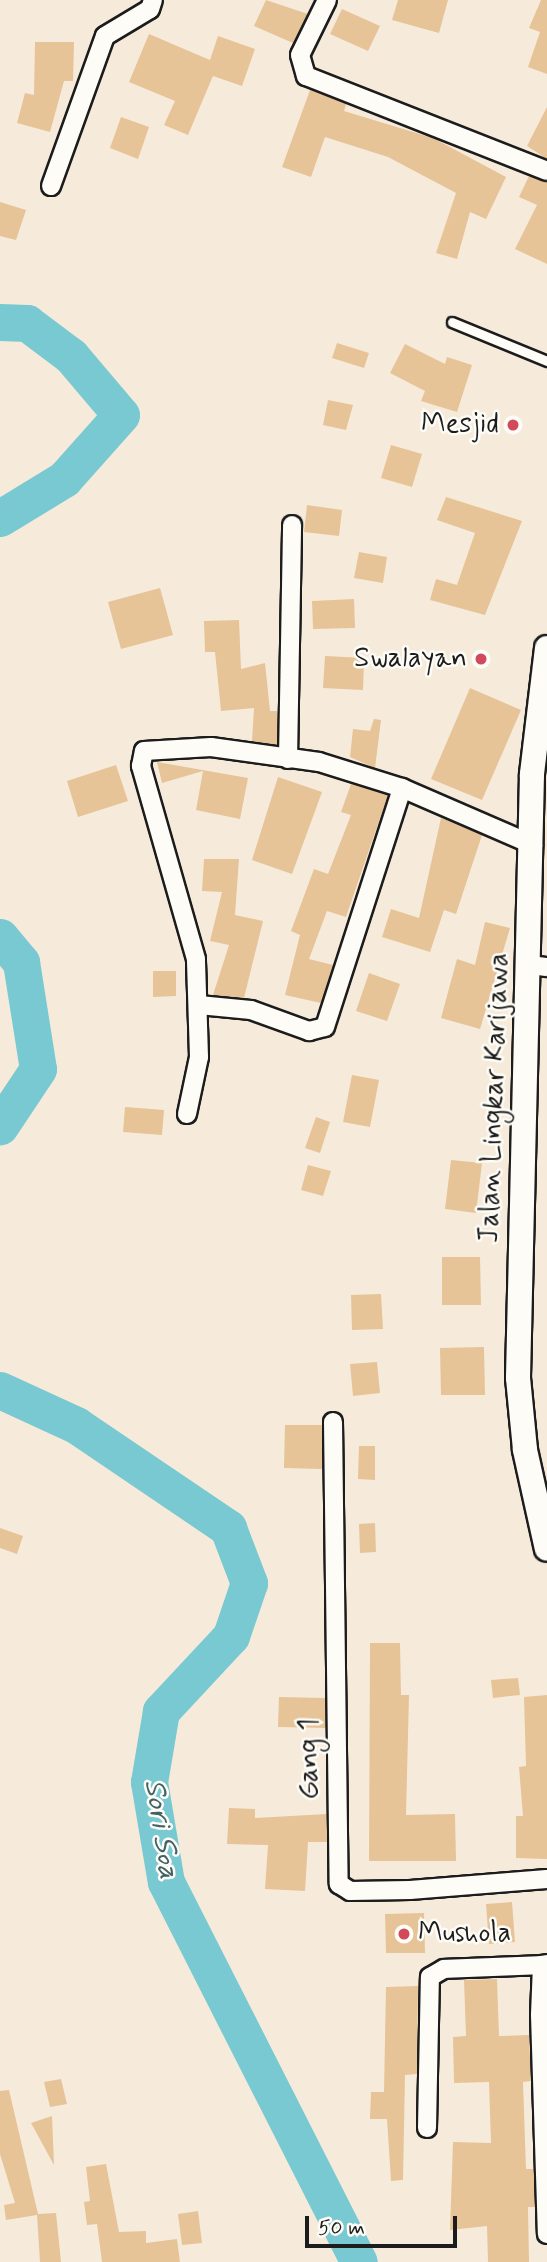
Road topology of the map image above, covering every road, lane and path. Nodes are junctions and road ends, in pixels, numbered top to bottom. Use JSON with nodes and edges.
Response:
{"nodes":[{"id":1,"x":153,"y":0,"type":"edge"},
{"id":2,"x":327,"y":0,"type":"edge"},
{"id":3,"x":547,"y":171,"type":"edge"},
{"id":4,"x":51,"y":187,"type":"dead end"},
{"id":5,"x":453,"y":322,"type":"dead end"},
{"id":6,"x":547,"y":361,"type":"edge"},
{"id":7,"x":292,"y":525,"type":"dead end"},
{"id":8,"x":547,"y":648,"type":"edge"},
{"id":9,"x":288,"y":759,"type":"junction"},
{"id":10,"x":402,"y":788,"type":"junction"},
{"id":11,"x":533,"y":845,"type":"junction"},
{"id":12,"x":539,"y":966,"type":"edge"},
{"id":13,"x":199,"y":1005,"type":"junction"},
{"id":14,"x":187,"y":1114,"type":"dead end"},
{"id":15,"x":333,"y":1422,"type":"dead end"},
{"id":16,"x":547,"y":1549,"type":"edge"},
{"id":17,"x":547,"y":1879,"type":"edge"},
{"id":18,"x":545,"y":1964,"type":"edge"},
{"id":19,"x":427,"y":2128,"type":"dead end"},
{"id":20,"x":547,"y":2234,"type":"edge"}],
"edges":[{"from":1,"to":4,"type":"street"},
{"from":2,"to":3,"type":"street"},
{"from":5,"to":6,"type":"lane"},
{"from":7,"to":9,"type":"street"},
{"from":8,"to":11,"type":"main road","name":"Jalan Lingkar Karijawa"},
{"from":9,"to":10,"type":"street"},
{"from":9,"to":13,"type":"street"},
{"from":10,"to":11,"type":"street"},
{"from":10,"to":13,"type":"street"},
{"from":11,"to":12,"type":"main road","name":"Jalan Lingkar Karijawa"},
{"from":12,"to":16,"type":"main road","name":"Jalan Lingkar Karijawa"},
{"from":13,"to":14,"type":"street"},
{"from":15,"to":17,"type":"street","name":"Gang 1"},
{"from":18,"to":19,"type":"street"},
{"from":18,"to":20,"type":"street"}]}
